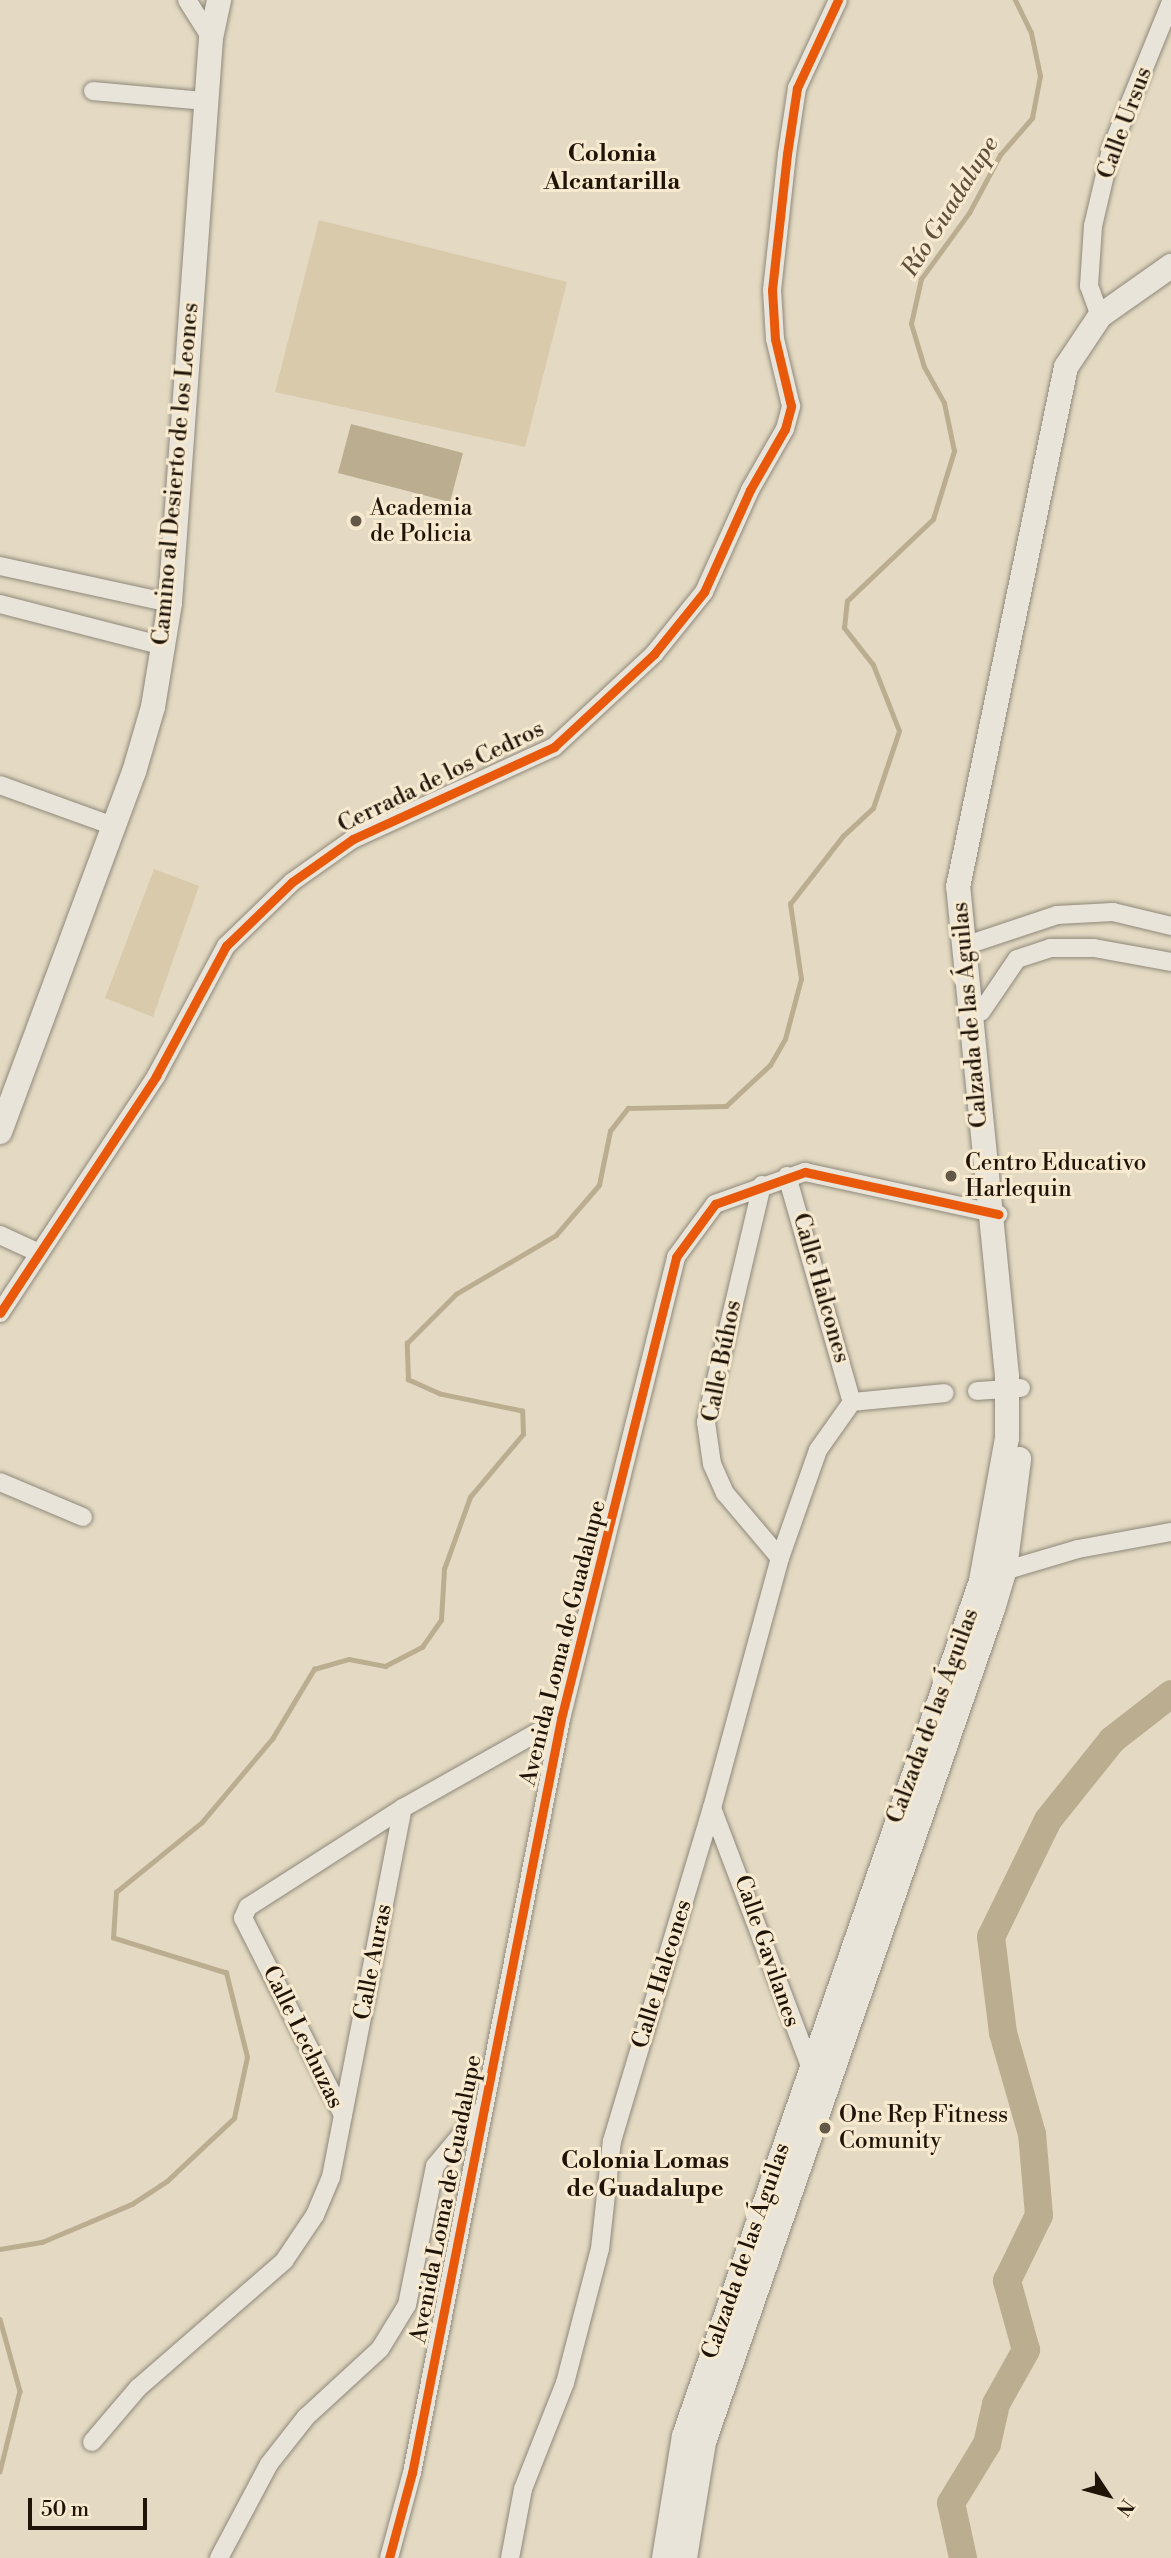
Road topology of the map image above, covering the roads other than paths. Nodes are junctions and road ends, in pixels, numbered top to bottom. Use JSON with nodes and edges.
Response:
{"nodes":[{"id":1,"x":187,"y":0,"type":"edge"},
{"id":2,"x":219,"y":0,"type":"edge"},
{"id":3,"x":838,"y":0,"type":"edge"},
{"id":4,"x":1169,"y":13,"type":"edge"},
{"id":5,"x":212,"y":38,"type":"junction"},
{"id":6,"x":93,"y":91,"type":"dead end"},
{"id":7,"x":206,"y":102,"type":"junction"},
{"id":8,"x":1171,"y":265,"type":"edge"},
{"id":9,"x":1100,"y":316,"type":"junction"},
{"id":10,"x":0,"y":566,"type":"edge"},
{"id":11,"x":170,"y":603,"type":"junction"},
{"id":12,"x":0,"y":604,"type":"edge"},
{"id":13,"x":163,"y":646,"type":"junction"},
{"id":14,"x":0,"y":785,"type":"edge"},
{"id":15,"x":113,"y":826,"type":"junction"},
{"id":16,"x":969,"y":845,"type":"junction"},
{"id":17,"x":1171,"y":926,"type":"edge"},
{"id":18,"x":1012,"y":928,"type":"junction"},
{"id":19,"x":973,"y":943,"type":"junction"},
{"id":20,"x":1017,"y":958,"type":"junction"},
{"id":21,"x":1171,"y":962,"type":"edge"},
{"id":22,"x":981,"y":1012,"type":"junction"},
{"id":23,"x":0,"y":1132,"type":"edge"},
{"id":24,"x":787,"y":1176,"type":"junction"},
{"id":25,"x":762,"y":1185,"type":"junction"},
{"id":26,"x":993,"y":1214,"type":"junction"},
{"id":27,"x":0,"y":1235,"type":"edge"},
{"id":28,"x":39,"y":1253,"type":"junction"},
{"id":29,"x":0,"y":1313,"type":"edge"},
{"id":30,"x":1014,"y":1390,"type":"junction"},
{"id":31,"x":977,"y":1391,"type":"dead end"},
{"id":32,"x":945,"y":1393,"type":"dead end"},
{"id":33,"x":852,"y":1402,"type":"junction"},
{"id":34,"x":0,"y":1482,"type":"edge"},
{"id":35,"x":83,"y":1517,"type":"dead end"},
{"id":36,"x":1171,"y":1532,"type":"edge"},
{"id":37,"x":780,"y":1558,"type":"junction"},
{"id":38,"x":1005,"y":1569,"type":"junction"},
{"id":39,"x":981,"y":1581,"type":"junction"},
{"id":40,"x":561,"y":1718,"type":"junction"},
{"id":41,"x":403,"y":1808,"type":"junction"},
{"id":42,"x":712,"y":1808,"type":"junction"},
{"id":43,"x":808,"y":2068,"type":"junction"},
{"id":44,"x":823,"y":2092,"type":"junction"},
{"id":45,"x":482,"y":2110,"type":"junction"},
{"id":46,"x":343,"y":2115,"type":"junction"},
{"id":47,"x":92,"y":2442,"type":"dead end"},
{"id":48,"x":219,"y":2558,"type":"edge"},
{"id":49,"x":389,"y":2558,"type":"edge"},
{"id":50,"x":510,"y":2558,"type":"edge"},
{"id":51,"x":664,"y":2558,"type":"edge"},
{"id":52,"x":685,"y":2558,"type":"edge"}],
"edges":[{"from":1,"to":5,"type":"street"},
{"from":2,"to":5,"type":"main road","name":"Camino al Desierto de los Leones"},
{"from":3,"to":28,"type":"street","name":"Cerrada de los Cedros"},
{"from":4,"to":9,"type":"street","name":"Calle Ursus"},
{"from":5,"to":7,"type":"main road","name":"Camino al Desierto de los Leones"},
{"from":6,"to":7,"type":"street"},
{"from":7,"to":11,"type":"main road","name":"Camino al Desierto de los Leones"},
{"from":8,"to":9,"type":"main road","name":"Calzada de las Águilas"},
{"from":9,"to":16,"type":"main road","name":"Calzada de las Águilas"},
{"from":10,"to":11,"type":"street"},
{"from":11,"to":13,"type":"main road","name":"Camino al Desierto de los Leones"},
{"from":12,"to":13,"type":"street"},
{"from":13,"to":15,"type":"main road","name":"Camino al Desierto de los Leones"},
{"from":14,"to":15,"type":"street"},
{"from":15,"to":23,"type":"main road","name":"Camino al Desierto de los Leones"},
{"from":16,"to":19,"type":"main road","name":"Calzada de las Águilas"},
{"from":16,"to":26,"type":"main road","name":"Calzada de las Águilas"},
{"from":17,"to":18,"type":"street"},
{"from":18,"to":19,"type":"street"},
{"from":18,"to":20,"type":"street"},
{"from":19,"to":22,"type":"main road","name":"Calzada de las Águilas"},
{"from":20,"to":21,"type":"street"},
{"from":20,"to":22,"type":"street"},
{"from":22,"to":26,"type":"main road","name":"Calzada de las Águilas"},
{"from":24,"to":25,"type":"street","name":"Avenida Loma de Guadalupe"},
{"from":24,"to":26,"type":"street","name":"Avenida Loma de Guadalupe"},
{"from":24,"to":33,"type":"street","name":"Calle Halcones"},
{"from":25,"to":37,"type":"street","name":"Calle Búhos"},
{"from":25,"to":40,"type":"street","name":"Avenida Loma de Guadalupe"},
{"from":26,"to":30,"type":"main road","name":"Calzada de las Águilas"},
{"from":27,"to":28,"type":"street"},
{"from":28,"to":29,"type":"street","name":"Cerrada de los Cedros"},
{"from":30,"to":31,"type":"street"},
{"from":30,"to":38,"type":"main road","name":"Calzada de las Águilas"},
{"from":30,"to":39,"type":"main road","name":"Calzada de las Águilas"},
{"from":32,"to":33,"type":"street"},
{"from":33,"to":37,"type":"street","name":"Calle Halcones"},
{"from":34,"to":35,"type":"street"},
{"from":36,"to":38,"type":"street"},
{"from":37,"to":42,"type":"street","name":"Calle Halcones"},
{"from":38,"to":39,"type":"street"},
{"from":38,"to":44,"type":"main road","name":"Calzada de las Águilas"},
{"from":39,"to":43,"type":"main road","name":"Calzada de las Águilas"},
{"from":40,"to":41,"type":"street","name":"Calle Lechuzas"},
{"from":40,"to":45,"type":"street","name":"Avenida Loma de Guadalupe"},
{"from":41,"to":46,"type":"street","name":"Calle Auras"},
{"from":41,"to":46,"type":"street","name":"Calle Lechuzas"},
{"from":42,"to":43,"type":"street","name":"Calle Gavilanes"},
{"from":42,"to":50,"type":"street","name":"Calle Halcones"},
{"from":43,"to":44,"type":"street","name":"Calle Gavilanes"},
{"from":43,"to":51,"type":"main road","name":"Calzada de las Águilas"},
{"from":44,"to":52,"type":"main road","name":"Calzada de las Águilas"},
{"from":45,"to":48,"type":"street"},
{"from":45,"to":49,"type":"street","name":"Avenida Loma de Guadalupe"},
{"from":46,"to":47,"type":"street","name":"Calle Lechuzas"}]}
